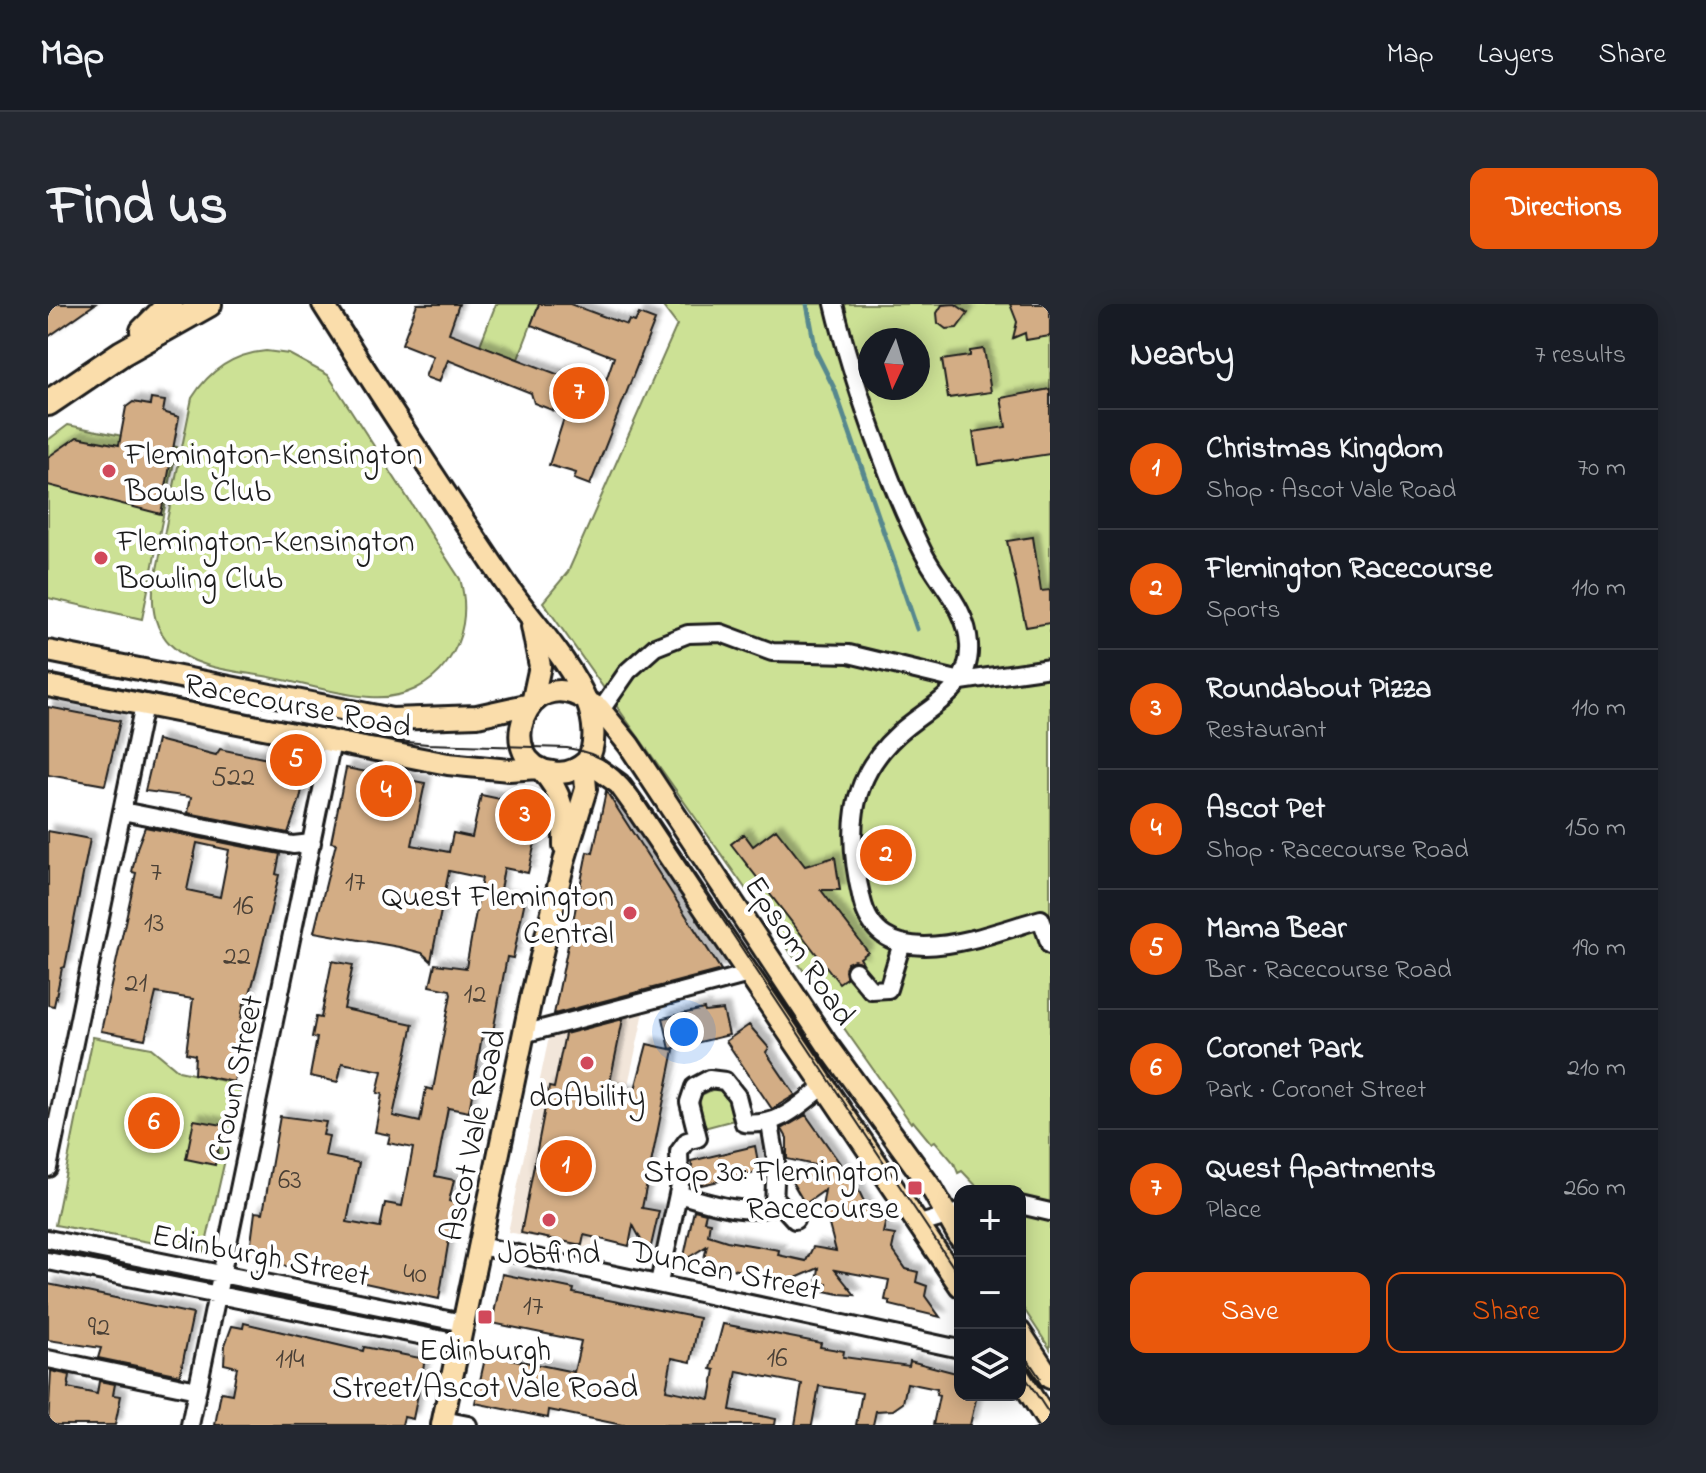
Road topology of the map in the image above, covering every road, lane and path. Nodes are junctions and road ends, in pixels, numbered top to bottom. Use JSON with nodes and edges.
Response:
{"nodes":[{"id":1,"x":170,"y":304,"type":"edge"},
{"id":2,"x":209,"y":304,"type":"edge"},
{"id":3,"x":323,"y":304,"type":"edge"},
{"id":4,"x":342,"y":304,"type":"edge"},
{"id":5,"x":834,"y":304,"type":"edge"},
{"id":6,"x":353,"y":352,"type":"junction"},
{"id":7,"x":122,"y":353,"type":"junction"},
{"id":8,"x":48,"y":403,"type":"edge"},
{"id":9,"x":529,"y":618,"type":"junction"},
{"id":10,"x":48,"y":651,"type":"edge"},
{"id":11,"x":1050,"y":668,"type":"edge"},
{"id":12,"x":150,"y":672,"type":"junction"},
{"id":13,"x":961,"y":681,"type":"junction"},
{"id":14,"x":48,"y":686,"type":"edge"},
{"id":15,"x":531,"y":703,"type":"junction"},
{"id":16,"x":591,"y":704,"type":"junction"},
{"id":17,"x":144,"y":705,"type":"junction"},
{"id":18,"x":332,"y":742,"type":"junction"},
{"id":19,"x":585,"y":763,"type":"junction"},
{"id":20,"x":539,"y":769,"type":"junction"},
{"id":21,"x":122,"y":811,"type":"junction"},
{"id":22,"x":312,"y":843,"type":"junction"},
{"id":23,"x":565,"y":858,"type":"junction"},
{"id":24,"x":1045,"y":918,"type":"edge"},
{"id":25,"x":902,"y":943,"type":"junction"},
{"id":26,"x":1050,"y":945,"type":"edge"},
{"id":27,"x":855,"y":971,"type":"dead end"},
{"id":28,"x":749,"y":974,"type":"junction"},
{"id":29,"x":523,"y":1034,"type":"junction"},
{"id":30,"x":825,"y":1085,"type":"junction"},
{"id":31,"x":770,"y":1124,"type":"junction"},
{"id":32,"x":51,"y":1135,"type":"edge"},
{"id":33,"x":48,"y":1168,"type":"edge"},
{"id":34,"x":678,"y":1194,"type":"junction"},
{"id":35,"x":776,"y":1199,"type":"junction"},
{"id":36,"x":1026,"y":1206,"type":"edge"},
{"id":37,"x":1050,"y":1212,"type":"edge"},
{"id":38,"x":953,"y":1214,"type":"edge"},
{"id":39,"x":795,"y":1220,"type":"dead end"},
{"id":40,"x":920,"y":1224,"type":"junction"},
{"id":41,"x":48,"y":1239,"type":"edge"},
{"id":42,"x":480,"y":1246,"type":"junction"},
{"id":43,"x":48,"y":1261,"type":"edge"},
{"id":44,"x":221,"y":1274,"type":"junction"},
{"id":45,"x":954,"y":1277,"type":"edge"},
{"id":46,"x":659,"y":1283,"type":"junction"},
{"id":47,"x":216,"y":1296,"type":"junction"},
{"id":48,"x":461,"y":1333,"type":"junction"},
{"id":49,"x":1026,"y":1341,"type":"edge"},
{"id":50,"x":954,"y":1348,"type":"edge"},
{"id":51,"x":48,"y":1359,"type":"edge"},
{"id":52,"x":1049,"y":1375,"type":"edge"},
{"id":53,"x":1026,"y":1380,"type":"edge"},
{"id":54,"x":1026,"y":1387,"type":"edge"},
{"id":55,"x":197,"y":1390,"type":"junction"},
{"id":56,"x":442,"y":1423,"type":"edge"},
{"id":57,"x":190,"y":1425,"type":"edge"},
{"id":58,"x":468,"y":1425,"type":"edge"},
{"id":59,"x":1050,"y":1425,"type":"edge"}],
"edges":[{"from":1,"to":7,"type":"highway"},
{"from":2,"to":7,"type":"highway"},
{"from":3,"to":6,"type":"main road","name":"Epsom Road"},
{"from":4,"to":6,"type":"main road"},
{"from":5,"to":13,"type":"street"},
{"from":6,"to":9,"type":"main road","name":"Epsom Road"},
{"from":7,"to":8,"type":"highway"},
{"from":9,"to":15,"type":"main road","name":"Epsom Road"},
{"from":9,"to":16,"type":"main road","name":"Epsom Road"},
{"from":10,"to":12,"type":"main road","name":"Racecourse Road"},
{"from":11,"to":13,"type":"street"},
{"from":12,"to":15,"type":"main road","name":"Racecourse Road"},
{"from":12,"to":17,"type":"main road"},
{"from":13,"to":16,"type":"street"},
{"from":13,"to":25,"type":"street"},
{"from":14,"to":17,"type":"main road","name":"Racecourse Road"},
{"from":15,"to":16,"type":"main road"},
{"from":15,"to":20,"type":"main road"},
{"from":16,"to":19,"type":"main road"},
{"from":16,"to":38,"type":"main road","name":"Epsom Road"},
{"from":17,"to":18,"type":"main road","name":"Racecourse Road"},
{"from":17,"to":21,"type":"street"},
{"from":18,"to":20,"type":"main road","name":"Racecourse Road"},
{"from":18,"to":22,"type":"street","name":"Crown Street"},
{"from":19,"to":20,"type":"main road"},
{"from":19,"to":23,"type":"main road","name":"Ascot Vale Road"},
{"from":19,"to":28,"type":"main road","name":"Epsom Road"},
{"from":20,"to":23,"type":"main road","name":"Ascot Vale Road"},
{"from":21,"to":22,"type":"street"},
{"from":21,"to":32,"type":"street"},
{"from":22,"to":44,"type":"street","name":"Crown Street"},
{"from":23,"to":29,"type":"main road","name":"Ascot Vale Road"},
{"from":24,"to":25,"type":"street"},
{"from":24,"to":26,"type":"street"},
{"from":25,"to":27,"type":"street"},
{"from":28,"to":29,"type":"street"},
{"from":28,"to":30,"type":"main road","name":"Epsom Road"},
{"from":29,"to":42,"type":"main road","name":"Ascot Vale Road"},
{"from":30,"to":31,"type":"street"},
{"from":30,"to":40,"type":"main road","name":"Epsom Road"},
{"from":31,"to":34,"type":"street"},
{"from":31,"to":35,"type":"street"},
{"from":32,"to":33,"type":"street"},
{"from":34,"to":35,"type":"street"},
{"from":34,"to":46,"type":"street"},
{"from":35,"to":39,"type":"street"},
{"from":36,"to":37,"type":"street"},
{"from":38,"to":40,"type":"street"},
{"from":40,"to":45,"type":"main road","name":"Epsom Road"},
{"from":41,"to":44,"type":"street","name":"Edinburgh Street"},
{"from":42,"to":46,"type":"street","name":"Duncan Street"},
{"from":42,"to":48,"type":"main road","name":"Ascot Vale Road"},
{"from":43,"to":47,"type":"street","name":"Edinburgh Street"},
{"from":44,"to":47,"type":"street","name":"Crown Street"},
{"from":44,"to":48,"type":"street","name":"Edinburgh Street"},
{"from":46,"to":50,"type":"street","name":"Duncan Street"},
{"from":47,"to":48,"type":"street","name":"Edinburgh Street"},
{"from":47,"to":55,"type":"street","name":"Crown Street"},
{"from":48,"to":56,"type":"main road","name":"Ascot Vale Road"},
{"from":49,"to":52,"type":"main road"},
{"from":51,"to":55,"type":"street"},
{"from":52,"to":53,"type":"street"},
{"from":54,"to":59,"type":"main road"},
{"from":55,"to":57,"type":"street","name":"Crown Street"},
{"from":56,"to":58,"type":"street"}]}
